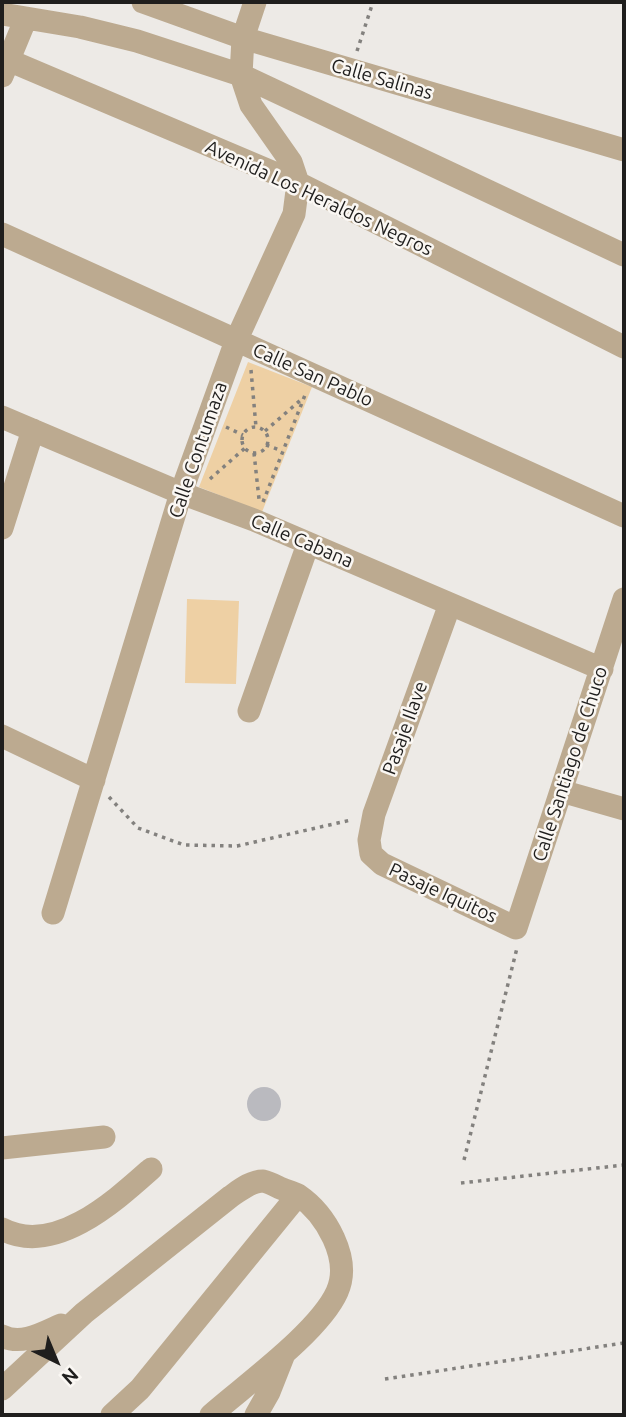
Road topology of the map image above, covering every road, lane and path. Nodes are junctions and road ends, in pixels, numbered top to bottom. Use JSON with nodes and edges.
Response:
{"nodes":[{"id":1,"x":143,"y":2,"type":"edge"},
{"id":2,"x":255,"y":2,"type":"edge"},
{"id":3,"x":373,"y":2,"type":"edge"},
{"id":4,"x":2,"y":14,"type":"edge"},
{"id":5,"x":26,"y":18,"type":"junction"},
{"id":6,"x":243,"y":38,"type":"junction"},
{"id":7,"x":359,"y":45,"type":"dead end"},
{"id":8,"x":5,"y":68,"type":"edge"},
{"id":9,"x":240,"y":75,"type":"junction"},
{"id":10,"x":624,"y":150,"type":"edge"},
{"id":11,"x":298,"y":183,"type":"junction"},
{"id":12,"x":2,"y":234,"type":"edge"},
{"id":13,"x":624,"y":255,"type":"edge"},
{"id":14,"x":236,"y":341,"type":"junction"},
{"id":15,"x":624,"y":347,"type":"edge"},
{"id":16,"x":251,"y":365,"type":"junction"},
{"id":17,"x":262,"y":370,"type":"dead end"},
{"id":18,"x":246,"y":377,"type":"dead end"},
{"id":19,"x":308,"y":388,"type":"dead end"},
{"id":20,"x":304,"y":398,"type":"junction"},
{"id":21,"x":2,"y":417,"type":"edge"},
{"id":22,"x":225,"y":427,"type":"dead end"},
{"id":23,"x":256,"y":427,"type":"junction"},
{"id":24,"x":33,"y":430,"type":"junction"},
{"id":25,"x":265,"y":431,"type":"junction"},
{"id":26,"x":243,"y":435,"type":"junction"},
{"id":27,"x":267,"y":445,"type":"junction"},
{"id":28,"x":245,"y":448,"type":"junction"},
{"id":29,"x":282,"y":451,"type":"junction"},
{"id":30,"x":254,"y":453,"type":"junction"},
{"id":31,"x":206,"y":474,"type":"dead end"},
{"id":32,"x":181,"y":493,"type":"junction"},
{"id":33,"x":624,"y":516,"type":"edge"},
{"id":34,"x":2,"y":528,"type":"edge"},
{"id":35,"x":308,"y":544,"type":"junction"},
{"id":36,"x":624,"y":600,"type":"edge"},
{"id":37,"x":450,"y":604,"type":"junction"},
{"id":38,"x":601,"y":669,"type":"junction"},
{"id":39,"x":249,"y":711,"type":"dead end"},
{"id":40,"x":2,"y":736,"type":"edge"},
{"id":41,"x":94,"y":780,"type":"junction"},
{"id":42,"x":561,"y":791,"type":"junction"},
{"id":43,"x":624,"y":809,"type":"edge"},
{"id":44,"x":374,"y":814,"type":"junction"},
{"id":45,"x":371,"y":854,"type":"joint"},
{"id":46,"x":53,"y":913,"type":"dead end"},
{"id":47,"x":516,"y":928,"type":"junction"},
{"id":48,"x":104,"y":1138,"type":"dead end"},
{"id":49,"x":2,"y":1149,"type":"edge"},
{"id":50,"x":464,"y":1160,"type":"dead end"},
{"id":51,"x":624,"y":1165,"type":"edge"},
{"id":52,"x":151,"y":1169,"type":"dead end"},
{"id":53,"x":461,"y":1183,"type":"dead end"},
{"id":54,"x":298,"y":1195,"type":"junction"},
{"id":55,"x":2,"y":1229,"type":"edge"},
{"id":56,"x":84,"y":1313,"type":"junction"},
{"id":57,"x":2,"y":1336,"type":"edge"},
{"id":58,"x":624,"y":1343,"type":"edge"},
{"id":59,"x":286,"y":1351,"type":"junction"},
{"id":60,"x":385,"y":1379,"type":"dead end"},
{"id":61,"x":2,"y":1389,"type":"edge"},
{"id":62,"x":112,"y":1415,"type":"edge"},
{"id":63,"x":211,"y":1415,"type":"edge"},
{"id":64,"x":256,"y":1415,"type":"edge"}],
"edges":[{"from":1,"to":6,"type":"street","name":"Calle Salinas"},
{"from":2,"to":6,"type":"street"},
{"from":3,"to":7,"type":"path"},
{"from":4,"to":5,"type":"street"},
{"from":5,"to":8,"type":"street"},
{"from":5,"to":9,"type":"street"},
{"from":6,"to":9,"type":"street"},
{"from":6,"to":10,"type":"street","name":"Calle Salinas"},
{"from":8,"to":11,"type":"street","name":"Avenida Los Heraldos Negros"},
{"from":9,"to":11,"type":"street"},
{"from":9,"to":13,"type":"street"},
{"from":11,"to":14,"type":"street","name":"Calle Contumaza"},
{"from":11,"to":15,"type":"street","name":"Avenida Los Heraldos Negros"},
{"from":12,"to":14,"type":"street","name":"Calle San Pablo"},
{"from":14,"to":32,"type":"street","name":"Calle Contumaza"},
{"from":14,"to":33,"type":"street","name":"Calle San Pablo"},
{"from":16,"to":17,"type":"path"},
{"from":16,"to":18,"type":"path"},
{"from":16,"to":23,"type":"path"},
{"from":19,"to":20,"type":"path"},
{"from":20,"to":25,"type":"path"},
{"from":20,"to":29,"type":"path"},
{"from":21,"to":24,"type":"street","name":"Calle Cabana"},
{"from":22,"to":26,"type":"path"},
{"from":23,"to":25,"type":"path"},
{"from":23,"to":26,"type":"path"},
{"from":24,"to":32,"type":"street","name":"Calle Cabana"},
{"from":24,"to":34,"type":"street"},
{"from":25,"to":27,"type":"path"},
{"from":26,"to":28,"type":"path"},
{"from":27,"to":29,"type":"path"},
{"from":27,"to":30,"type":"path"},
{"from":28,"to":30,"type":"path"},
{"from":28,"to":31,"type":"path"},
{"from":29,"to":30,"type":"path"},
{"from":32,"to":35,"type":"street","name":"Calle Cabana"},
{"from":32,"to":41,"type":"street","name":"Calle Contumaza"},
{"from":35,"to":37,"type":"street","name":"Calle Cabana"},
{"from":35,"to":39,"type":"street"},
{"from":36,"to":38,"type":"street","name":"Calle Santiago de Chuco"},
{"from":37,"to":38,"type":"street","name":"Calle Cabana"},
{"from":37,"to":44,"type":"street","name":"Pasaje Ilave"},
{"from":38,"to":42,"type":"street","name":"Calle Santiago de Chuco"},
{"from":40,"to":41,"type":"street"},
{"from":41,"to":44,"type":"path"},
{"from":41,"to":46,"type":"street","name":"Calle Contumaza"},
{"from":42,"to":43,"type":"street"},
{"from":42,"to":47,"type":"street","name":"Calle Santiago de Chuco"},
{"from":44,"to":45,"type":"street","name":"Pasaje Ilave"},
{"from":45,"to":47,"type":"street","name":"Pasaje Iquitos"},
{"from":47,"to":50,"type":"path"},
{"from":48,"to":49,"type":"street"},
{"from":51,"to":53,"type":"path"},
{"from":52,"to":55,"type":"street"},
{"from":54,"to":56,"type":"street"},
{"from":54,"to":59,"type":"street"},
{"from":54,"to":62,"type":"street"},
{"from":56,"to":57,"type":"street"},
{"from":56,"to":61,"type":"street"},
{"from":58,"to":60,"type":"path"},
{"from":59,"to":63,"type":"street"},
{"from":59,"to":64,"type":"street"}]}
